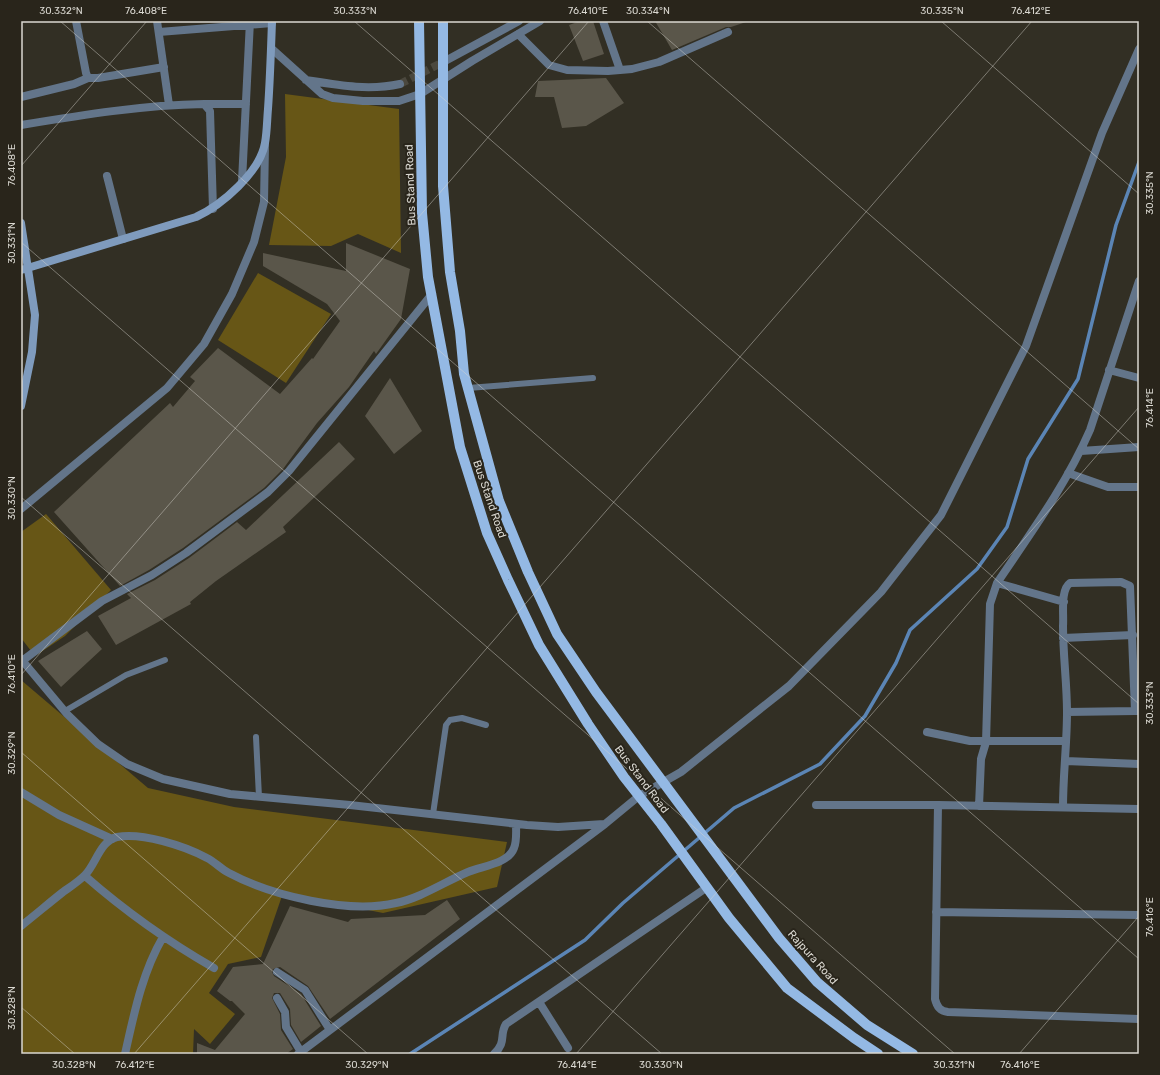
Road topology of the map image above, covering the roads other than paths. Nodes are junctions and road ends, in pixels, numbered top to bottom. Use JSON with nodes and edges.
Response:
{"nodes":[{"id":1,"x":76,"y":21,"type":"edge"},
{"id":2,"x":157,"y":21,"type":"edge"},
{"id":3,"x":419,"y":21,"type":"edge"},
{"id":4,"x":443,"y":21,"type":"edge"},
{"id":5,"x":519,"y":21,"type":"edge"},
{"id":6,"x":540,"y":21,"type":"edge"},
{"id":7,"x":603,"y":21,"type":"edge"},
{"id":8,"x":272,"y":22,"type":"edge"},
{"id":9,"x":250,"y":23,"type":"edge"},
{"id":10,"x":159,"y":32,"type":"junction"},
{"id":11,"x":728,"y":32,"type":"dead end"},
{"id":12,"x":518,"y":34,"type":"junction"},
{"id":13,"x":272,"y":49,"type":"junction"},
{"id":14,"x":1139,"y":49,"type":"edge"},
{"id":15,"x":1137,"y":59,"type":"edge"},
{"id":16,"x":447,"y":60,"type":"tunnel mouth"},
{"id":17,"x":164,"y":67,"type":"junction"},
{"id":18,"x":620,"y":70,"type":"junction"},
{"id":19,"x":88,"y":78,"type":"junction"},
{"id":20,"x":443,"y":79,"type":"junction"},
{"id":21,"x":305,"y":80,"type":"junction"},
{"id":22,"x":400,"y":84,"type":"tunnel mouth"},
{"id":23,"x":420,"y":94,"type":"junction"},
{"id":24,"x":21,"y":97,"type":"edge"},
{"id":25,"x":204,"y":104,"type":"junction"},
{"id":26,"x":246,"y":104,"type":"junction"},
{"id":27,"x":169,"y":105,"type":"junction"},
{"id":28,"x":21,"y":125,"type":"edge"},
{"id":29,"x":265,"y":144,"type":"junction"},
{"id":30,"x":107,"y":176,"type":"dead end"},
{"id":31,"x":242,"y":181,"type":"junction"},
{"id":32,"x":213,"y":208,"type":"junction"},
{"id":33,"x":21,"y":223,"type":"edge"},
{"id":34,"x":123,"y":239,"type":"junction"},
{"id":35,"x":25,"y":269,"type":"edge"},
{"id":36,"x":1139,"y":281,"type":"edge"},
{"id":37,"x":432,"y":294,"type":"junction"},
{"id":38,"x":1109,"y":370,"type":"junction"},
{"id":39,"x":593,"y":378,"type":"dead end"},
{"id":40,"x":1139,"y":378,"type":"edge"},
{"id":41,"x":468,"y":388,"type":"junction"},
{"id":42,"x":22,"y":395,"type":"edge"},
{"id":43,"x":21,"y":406,"type":"edge"},
{"id":44,"x":1139,"y":447,"type":"edge"},
{"id":45,"x":1081,"y":451,"type":"junction"},
{"id":46,"x":1068,"y":473,"type":"junction"},
{"id":47,"x":1139,"y":487,"type":"edge"},
{"id":48,"x":21,"y":509,"type":"edge"},
{"id":49,"x":997,"y":584,"type":"junction"},
{"id":50,"x":1064,"y":602,"type":"junction"},
{"id":51,"x":1133,"y":635,"type":"junction"},
{"id":52,"x":1063,"y":638,"type":"junction"},
{"id":53,"x":22,"y":660,"type":"edge"},
{"id":54,"x":165,"y":660,"type":"dead end"},
{"id":55,"x":1137,"y":711,"type":"edge"},
{"id":56,"x":65,"y":712,"type":"junction"},
{"id":57,"x":1067,"y":712,"type":"junction"},
{"id":58,"x":486,"y":725,"type":"dead end"},
{"id":59,"x":927,"y":732,"type":"dead end"},
{"id":60,"x":256,"y":737,"type":"dead end"},
{"id":61,"x":1066,"y":741,"type":"junction"},
{"id":62,"x":986,"y":742,"type":"junction"},
{"id":63,"x":1066,"y":762,"type":"junction"},
{"id":64,"x":1139,"y":764,"type":"edge"},
{"id":65,"x":662,"y":782,"type":"junction"},
{"id":66,"x":21,"y":792,"type":"edge"},
{"id":67,"x":639,"y":796,"type":"junction"},
{"id":68,"x":259,"y":797,"type":"junction"},
{"id":69,"x":816,"y":805,"type":"dead end"},
{"id":70,"x":938,"y":805,"type":"junction"},
{"id":71,"x":979,"y":806,"type":"junction"},
{"id":72,"x":1063,"y":807,"type":"junction"},
{"id":73,"x":1139,"y":809,"type":"edge"},
{"id":74,"x":433,"y":814,"type":"junction"},
{"id":75,"x":516,"y":824,"type":"junction"},
{"id":76,"x":604,"y":824,"type":"junction"},
{"id":77,"x":112,"y":839,"type":"junction"},
{"id":78,"x":717,"y":853,"type":"joint"},
{"id":79,"x":84,"y":876,"type":"junction"},
{"id":80,"x":706,"y":888,"type":"junction"},
{"id":81,"x":936,"y":912,"type":"junction"},
{"id":82,"x":1139,"y":916,"type":"edge"},
{"id":83,"x":21,"y":926,"type":"edge"},
{"id":84,"x":163,"y":937,"type":"junction"},
{"id":85,"x":214,"y":968,"type":"dead end"},
{"id":86,"x":277,"y":972,"type":"dead end"},
{"id":87,"x":277,"y":998,"type":"dead end"},
{"id":88,"x":539,"y":1002,"type":"junction"},
{"id":89,"x":1139,"y":1019,"type":"edge"},
{"id":90,"x":330,"y":1030,"type":"junction"},
{"id":91,"x":568,"y":1048,"type":"dead end"},
{"id":92,"x":300,"y":1053,"type":"edge"},
{"id":93,"x":126,"y":1054,"type":"edge"},
{"id":94,"x":494,"y":1054,"type":"edge"},
{"id":95,"x":878,"y":1054,"type":"edge"},
{"id":96,"x":913,"y":1054,"type":"edge"}],
"edges":[{"from":1,"to":19,"type":"street"},
{"from":2,"to":10,"type":"street"},
{"from":3,"to":23,"type":"main road","name":"Bus Stand Road"},
{"from":4,"to":20,"type":"main road","name":"Bus Stand Road"},
{"from":5,"to":16,"type":"street"},
{"from":6,"to":12,"type":"street"},
{"from":7,"to":18,"type":"street"},
{"from":8,"to":9,"type":"street"},
{"from":8,"to":13,"type":"street"},
{"from":9,"to":10,"type":"street"},
{"from":9,"to":26,"type":"street"},
{"from":10,"to":17,"type":"street"},
{"from":11,"to":18,"type":"street"},
{"from":12,"to":18,"type":"street"},
{"from":12,"to":20,"type":"street"},
{"from":13,"to":21,"type":"street"},
{"from":13,"to":29,"type":"street"},
{"from":14,"to":15,"type":"street"},
{"from":15,"to":65,"type":"street"},
{"from":17,"to":19,"type":"street"},
{"from":17,"to":27,"type":"street"},
{"from":19,"to":24,"type":"street"},
{"from":20,"to":23,"type":"street"},
{"from":20,"to":41,"type":"main road","name":"Bus Stand Road"},
{"from":21,"to":22,"type":"street"},
{"from":21,"to":23,"type":"street"},
{"from":23,"to":37,"type":"main road","name":"Bus Stand Road"},
{"from":25,"to":26,"type":"street"},
{"from":25,"to":27,"type":"street"},
{"from":25,"to":32,"type":"street"},
{"from":26,"to":31,"type":"street"},
{"from":27,"to":28,"type":"street"},
{"from":29,"to":31,"type":"street"},
{"from":29,"to":48,"type":"street"},
{"from":30,"to":34,"type":"street"},
{"from":31,"to":32,"type":"street"},
{"from":32,"to":34,"type":"street"},
{"from":33,"to":35,"type":"street"},
{"from":34,"to":35,"type":"street"},
{"from":35,"to":42,"type":"street"},
{"from":36,"to":38,"type":"street"},
{"from":37,"to":53,"type":"street"},
{"from":37,"to":67,"type":"main road","name":"Bus Stand Road"},
{"from":38,"to":40,"type":"street"},
{"from":38,"to":45,"type":"street"},
{"from":39,"to":41,"type":"lane"},
{"from":41,"to":65,"type":"main road","name":"Bus Stand Road"},
{"from":42,"to":43,"type":"street"},
{"from":44,"to":45,"type":"street"},
{"from":45,"to":46,"type":"street"},
{"from":46,"to":47,"type":"street"},
{"from":46,"to":49,"type":"street"},
{"from":49,"to":50,"type":"street"},
{"from":49,"to":62,"type":"street"},
{"from":50,"to":51,"type":"street"},
{"from":50,"to":52,"type":"street"},
{"from":51,"to":52,"type":"street"},
{"from":51,"to":55,"type":"street"},
{"from":52,"to":57,"type":"street"},
{"from":53,"to":56,"type":"street"},
{"from":54,"to":56,"type":"lane"},
{"from":55,"to":57,"type":"street"},
{"from":56,"to":68,"type":"street"},
{"from":57,"to":61,"type":"street"},
{"from":58,"to":74,"type":"lane"},
{"from":59,"to":62,"type":"street"},
{"from":60,"to":68,"type":"lane"},
{"from":61,"to":62,"type":"street"},
{"from":61,"to":63,"type":"street"},
{"from":62,"to":71,"type":"street"},
{"from":63,"to":64,"type":"street"},
{"from":63,"to":72,"type":"street"},
{"from":65,"to":67,"type":"street"},
{"from":65,"to":78,"type":"main road","name":"Bus Stand Road"},
{"from":66,"to":77,"type":"street"},
{"from":67,"to":76,"type":"street"},
{"from":67,"to":80,"type":"main road","name":"Bus Stand Road"},
{"from":68,"to":74,"type":"street"},
{"from":69,"to":70,"type":"street"},
{"from":70,"to":71,"type":"street"},
{"from":70,"to":81,"type":"street"},
{"from":71,"to":72,"type":"street"},
{"from":72,"to":73,"type":"street"},
{"from":74,"to":75,"type":"street"},
{"from":75,"to":76,"type":"street"},
{"from":75,"to":77,"type":"street"},
{"from":76,"to":90,"type":"street"},
{"from":77,"to":79,"type":"street"},
{"from":78,"to":96,"type":"main road","name":"Rajpura Road"},
{"from":79,"to":83,"type":"street"},
{"from":79,"to":84,"type":"street"},
{"from":80,"to":88,"type":"street"},
{"from":80,"to":95,"type":"main road","name":"Bus Stand Road"},
{"from":81,"to":82,"type":"street"},
{"from":81,"to":89,"type":"street"},
{"from":84,"to":85,"type":"street"},
{"from":84,"to":93,"type":"street"},
{"from":86,"to":90,"type":"street"},
{"from":87,"to":92,"type":"street"},
{"from":88,"to":91,"type":"street"},
{"from":88,"to":94,"type":"street"},
{"from":90,"to":92,"type":"street"}]}
